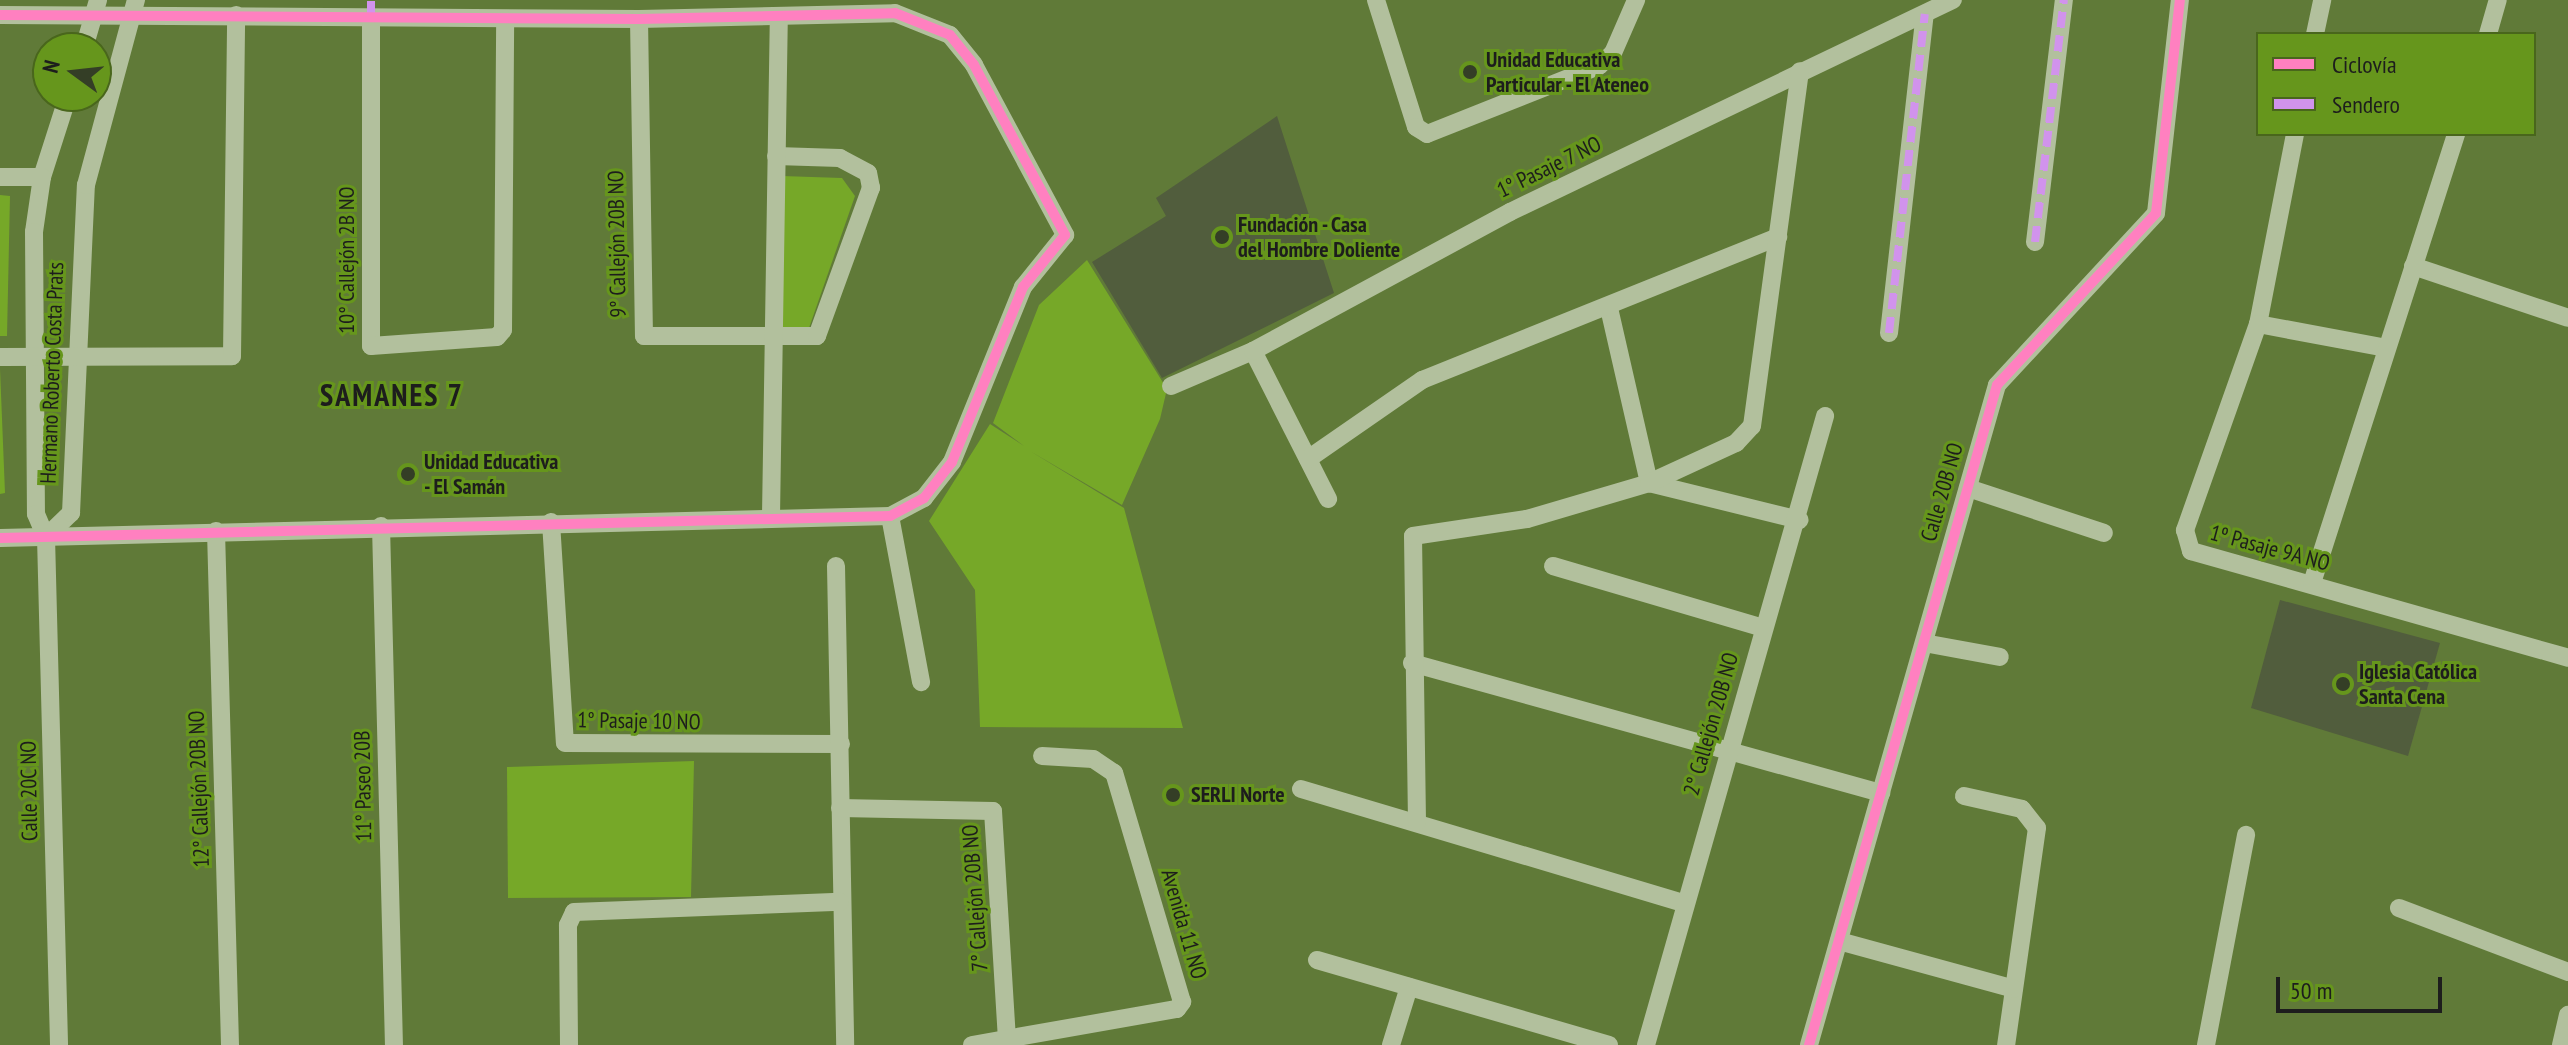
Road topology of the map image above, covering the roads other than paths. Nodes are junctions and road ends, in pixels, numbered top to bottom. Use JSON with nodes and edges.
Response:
{"nodes":[{"id":1,"x":1376,"y":0,"type":"edge"},
{"id":2,"x":1636,"y":0,"type":"edge"},
{"id":3,"x":1953,"y":0,"type":"edge"},
{"id":4,"x":2064,"y":0,"type":"edge"},
{"id":5,"x":2180,"y":0,"type":"edge"},
{"id":6,"x":2322,"y":0,"type":"edge"},
{"id":7,"x":2498,"y":0,"type":"edge"},
{"id":8,"x":96,"y":8,"type":"edge"},
{"id":9,"x":134,"y":8,"type":"edge"},
{"id":10,"x":1925,"y":14,"type":"junction"},
{"id":11,"x":0,"y":15,"type":"edge"},
{"id":12,"x":236,"y":15,"type":"junction"},
{"id":13,"x":371,"y":17,"type":"junction"},
{"id":14,"x":779,"y":18,"type":"junction"},
{"id":15,"x":639,"y":19,"type":"junction"},
{"id":16,"x":505,"y":20,"type":"junction"},
{"id":17,"x":89,"y":32,"type":"edge"},
{"id":18,"x":2315,"y":32,"type":"edge"},
{"id":19,"x":2489,"y":32,"type":"edge"},
{"id":20,"x":1800,"y":71,"type":"junction"},
{"id":21,"x":63,"y":112,"type":"edge"},
{"id":22,"x":2295,"y":136,"type":"edge"},
{"id":23,"x":2455,"y":136,"type":"edge"},
{"id":24,"x":776,"y":156,"type":"junction"},
{"id":25,"x":0,"y":177,"type":"edge"},
{"id":26,"x":42,"y":177,"type":"junction"},
{"id":27,"x":1778,"y":237,"type":"junction"},
{"id":28,"x":2035,"y":242,"type":"dead end"},
{"id":29,"x":2413,"y":266,"type":"junction"},
{"id":30,"x":1609,"y":308,"type":"junction"},
{"id":31,"x":2568,"y":318,"type":"edge"},
{"id":32,"x":2258,"y":324,"type":"junction"},
{"id":33,"x":1889,"y":333,"type":"dead end"},
{"id":34,"x":776,"y":339,"type":"junction"},
{"id":35,"x":2386,"y":348,"type":"junction"},
{"id":36,"x":1253,"y":351,"type":"junction"},
{"id":37,"x":81,"y":356,"type":"junction"},
{"id":38,"x":0,"y":357,"type":"edge"},
{"id":39,"x":36,"y":357,"type":"junction"},
{"id":40,"x":1171,"y":386,"type":"dead end"},
{"id":41,"x":1825,"y":416,"type":"dead end"},
{"id":42,"x":1308,"y":459,"type":"junction"},
{"id":43,"x":1649,"y":483,"type":"junction"},
{"id":44,"x":1968,"y":488,"type":"junction"},
{"id":45,"x":1328,"y":499,"type":"dead end"},
{"id":46,"x":771,"y":516,"type":"junction"},
{"id":47,"x":890,"y":516,"type":"junction"},
{"id":48,"x":1800,"y":520,"type":"junction"},
{"id":49,"x":551,"y":522,"type":"junction"},
{"id":50,"x":381,"y":526,"type":"junction"},
{"id":51,"x":216,"y":531,"type":"junction"},
{"id":52,"x":2104,"y":533,"type":"dead end"},
{"id":53,"x":46,"y":537,"type":"junction"},
{"id":54,"x":0,"y":538,"type":"edge"},
{"id":55,"x":836,"y":566,"type":"dead end"},
{"id":56,"x":1553,"y":566,"type":"dead end"},
{"id":57,"x":2312,"y":583,"type":"junction"},
{"id":58,"x":1763,"y":628,"type":"junction"},
{"id":59,"x":1924,"y":643,"type":"junction"},
{"id":60,"x":2000,"y":657,"type":"dead end"},
{"id":61,"x":2568,"y":658,"type":"edge"},
{"id":62,"x":1412,"y":663,"type":"junction"},
{"id":63,"x":921,"y":682,"type":"dead end"},
{"id":64,"x":841,"y":744,"type":"junction"},
{"id":65,"x":1729,"y":747,"type":"junction"},
{"id":66,"x":1042,"y":756,"type":"dead end"},
{"id":67,"x":1301,"y":789,"type":"dead end"},
{"id":68,"x":1881,"y":793,"type":"junction"},
{"id":69,"x":1964,"y":796,"type":"dead end"},
{"id":70,"x":840,"y":808,"type":"junction"},
{"id":71,"x":1417,"y":822,"type":"junction"},
{"id":72,"x":2246,"y":835,"type":"dead end"},
{"id":73,"x":840,"y":902,"type":"junction"},
{"id":74,"x":1684,"y":903,"type":"junction"},
{"id":75,"x":2399,"y":908,"type":"dead end"},
{"id":76,"x":1839,"y":941,"type":"junction"},
{"id":77,"x":1317,"y":960,"type":"dead end"},
{"id":78,"x":2568,"y":972,"type":"edge"},
{"id":79,"x":1409,"y":987,"type":"junction"},
{"id":80,"x":2014,"y":989,"type":"junction"},
{"id":81,"x":2568,"y":1015,"type":"edge"},
{"id":82,"x":1007,"y":1039,"type":"junction"},
{"id":83,"x":59,"y":1045,"type":"edge"},
{"id":84,"x":230,"y":1045,"type":"edge"},
{"id":85,"x":394,"y":1045,"type":"edge"},
{"id":86,"x":569,"y":1045,"type":"edge"},
{"id":87,"x":845,"y":1045,"type":"edge"},
{"id":88,"x":972,"y":1045,"type":"edge"},
{"id":89,"x":1391,"y":1045,"type":"edge"},
{"id":90,"x":1609,"y":1045,"type":"edge"},
{"id":91,"x":1646,"y":1045,"type":"edge"},
{"id":92,"x":1809,"y":1045,"type":"edge"},
{"id":93,"x":2006,"y":1045,"type":"edge"},
{"id":94,"x":2206,"y":1045,"type":"edge"},
{"id":95,"x":2561,"y":1045,"type":"edge"}],
"edges":[{"from":1,"to":2,"type":"street"},
{"from":3,"to":10,"type":"street","name":"1° Pasaje 7 NO"},
{"from":4,"to":28,"type":"street"},
{"from":5,"to":44,"type":"street","name":"Calle 20B NO"},
{"from":6,"to":18,"type":"street"},
{"from":7,"to":19,"type":"street"},
{"from":8,"to":9,"type":"street"},
{"from":8,"to":11,"type":"street"},
{"from":8,"to":17,"type":"street"},
{"from":9,"to":12,"type":"street"},
{"from":9,"to":37,"type":"street","name":"Hermano Roberto Costa Prats"},
{"from":10,"to":20,"type":"street","name":"1° Pasaje 7 NO"},
{"from":10,"to":33,"type":"street"},
{"from":12,"to":13,"type":"street"},
{"from":12,"to":37,"type":"street"},
{"from":13,"to":16,"type":"street"},
{"from":13,"to":16,"type":"street","name":"10° Callejón 2B NO"},
{"from":14,"to":15,"type":"street"},
{"from":14,"to":24,"type":"street"},
{"from":14,"to":47,"type":"street"},
{"from":15,"to":16,"type":"street"},
{"from":15,"to":34,"type":"street","name":"9° Callejón 20B NO"},
{"from":20,"to":27,"type":"street"},
{"from":20,"to":36,"type":"street","name":"1° Pasaje 7 NO"},
{"from":21,"to":26,"type":"street","name":"Hermano Roberto Costa Prats"},
{"from":22,"to":32,"type":"street"},
{"from":23,"to":29,"type":"street"},
{"from":24,"to":34,"type":"street"},
{"from":24,"to":34,"type":"street"},
{"from":25,"to":26,"type":"street"},
{"from":26,"to":39,"type":"street","name":"Hermano Roberto Costa Prats"},
{"from":27,"to":30,"type":"street"},
{"from":27,"to":43,"type":"street"},
{"from":29,"to":31,"type":"street"},
{"from":29,"to":35,"type":"street"},
{"from":30,"to":42,"type":"street"},
{"from":30,"to":43,"type":"street"},
{"from":32,"to":35,"type":"street"},
{"from":32,"to":57,"type":"street","name":"1º Pasaje 9A NO"},
{"from":34,"to":46,"type":"street"},
{"from":35,"to":57,"type":"street"},
{"from":36,"to":40,"type":"street","name":"1° Pasaje 7 NO"},
{"from":36,"to":42,"type":"street"},
{"from":37,"to":39,"type":"street"},
{"from":37,"to":53,"type":"street","name":"Hermano Roberto Costa Prats"},
{"from":38,"to":39,"type":"street"},
{"from":39,"to":53,"type":"street","name":"Hermano Roberto Costa Prats"},
{"from":41,"to":48,"type":"street","name":"2° Callejón 20B NO"},
{"from":42,"to":45,"type":"street"},
{"from":43,"to":48,"type":"street"},
{"from":43,"to":62,"type":"street"},
{"from":44,"to":52,"type":"street"},
{"from":44,"to":59,"type":"street","name":"Calle 20B NO"},
{"from":46,"to":47,"type":"street"},
{"from":46,"to":49,"type":"street"},
{"from":47,"to":63,"type":"street"},
{"from":48,"to":58,"type":"street","name":"2° Callejón 20B NO"},
{"from":49,"to":50,"type":"street"},
{"from":49,"to":64,"type":"street","name":"1° Pasaje 10 NO"},
{"from":50,"to":51,"type":"street"},
{"from":50,"to":85,"type":"street","name":"11° Paseo 20B"},
{"from":51,"to":53,"type":"street"},
{"from":51,"to":84,"type":"street","name":"12° Callejón 20B NO"},
{"from":53,"to":54,"type":"street"},
{"from":53,"to":83,"type":"street","name":"Calle 20C NO"},
{"from":55,"to":64,"type":"street"},
{"from":56,"to":58,"type":"street"},
{"from":57,"to":61,"type":"street","name":"1º Pasaje 9A NO"},
{"from":58,"to":65,"type":"street","name":"2° Callejón 20B NO"},
{"from":59,"to":60,"type":"street"},
{"from":59,"to":68,"type":"street","name":"Calle 20B NO"},
{"from":62,"to":65,"type":"street"},
{"from":62,"to":71,"type":"street"},
{"from":64,"to":70,"type":"street"},
{"from":65,"to":68,"type":"street"},
{"from":65,"to":74,"type":"street","name":"2° Callejón 20B NO"},
{"from":66,"to":82,"type":"street","name":"Avenida 11 NO"},
{"from":67,"to":71,"type":"street"},
{"from":68,"to":76,"type":"street","name":"Calle 20B NO"},
{"from":69,"to":80,"type":"street"},
{"from":70,"to":73,"type":"street"},
{"from":70,"to":82,"type":"street","name":"7° Callejón 20B NO"},
{"from":71,"to":74,"type":"street"},
{"from":72,"to":94,"type":"street"},
{"from":73,"to":86,"type":"street"},
{"from":73,"to":87,"type":"street"},
{"from":74,"to":91,"type":"street","name":"2° Callejón 20B NO"},
{"from":75,"to":78,"type":"street"},
{"from":76,"to":80,"type":"street"},
{"from":76,"to":92,"type":"street","name":"Calle 20B NO"},
{"from":77,"to":79,"type":"street"},
{"from":79,"to":89,"type":"street"},
{"from":79,"to":90,"type":"street"},
{"from":80,"to":93,"type":"street"},
{"from":81,"to":95,"type":"street"},
{"from":82,"to":88,"type":"street","name":"Avenida 11 NO"}]}
